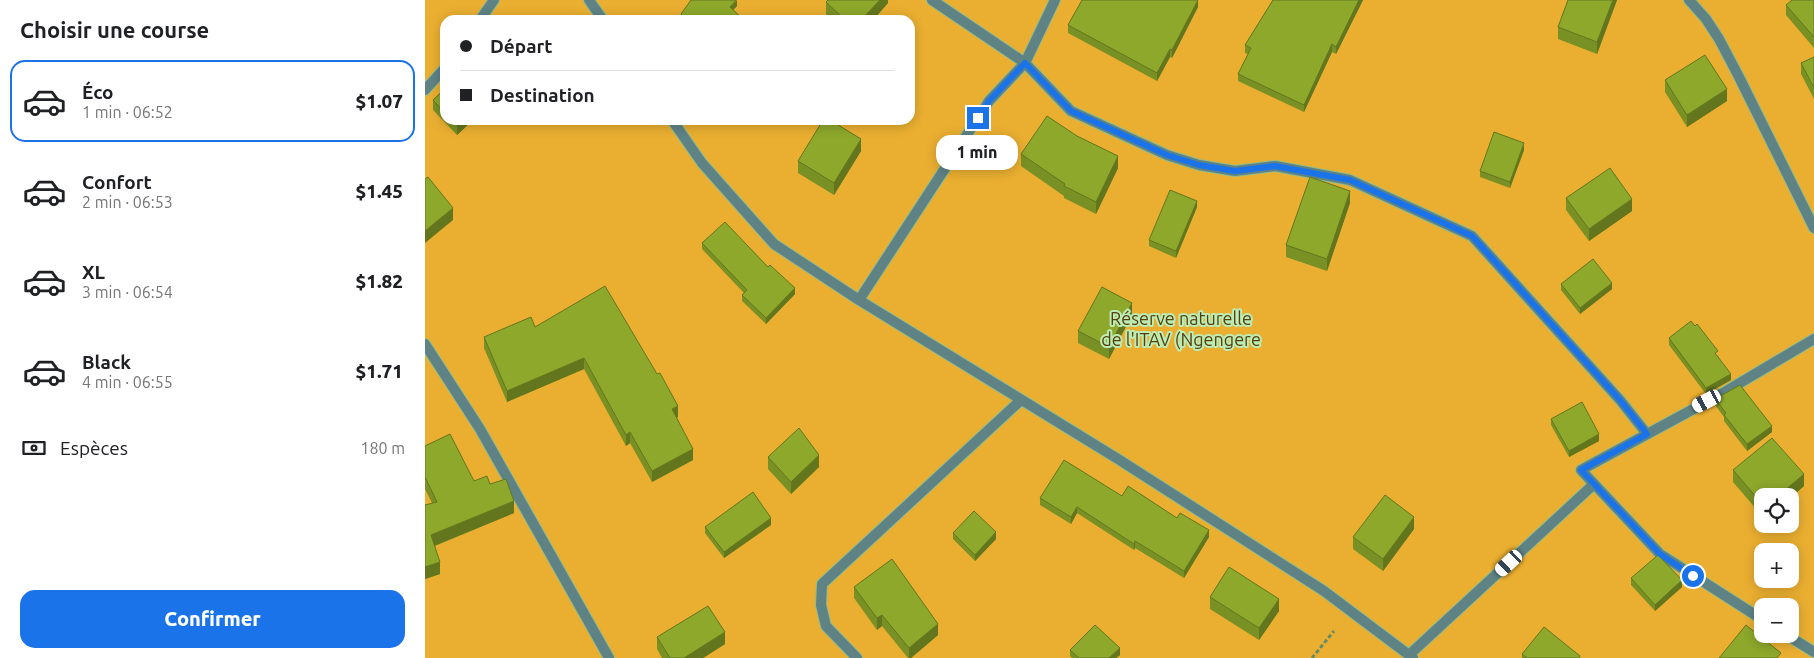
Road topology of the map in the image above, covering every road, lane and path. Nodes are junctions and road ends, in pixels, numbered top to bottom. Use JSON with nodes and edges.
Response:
{"nodes":[{"id":1,"x":495,"y":0,"type":"edge"},
{"id":2,"x":589,"y":0,"type":"edge"},
{"id":3,"x":932,"y":0,"type":"edge"},
{"id":4,"x":1055,"y":0,"type":"edge"},
{"id":5,"x":1689,"y":0,"type":"edge"},
{"id":6,"x":484,"y":15,"type":"edge"},
{"id":7,"x":600,"y":15,"type":"edge"},
{"id":8,"x":1025,"y":63,"type":"junction"},
{"id":9,"x":440,"y":74,"type":"edge"},
{"id":10,"x":425,"y":90,"type":"edge"},
{"id":11,"x":675,"y":125,"type":"edge"},
{"id":12,"x":1814,"y":228,"type":"edge"},
{"id":13,"x":859,"y":300,"type":"junction"},
{"id":14,"x":1814,"y":339,"type":"edge"},
{"id":15,"x":425,"y":344,"type":"edge"},
{"id":16,"x":1021,"y":400,"type":"junction"},
{"id":17,"x":1647,"y":434,"type":"junction"},
{"id":18,"x":1594,"y":484,"type":"junction"},
{"id":19,"x":1350,"y":611,"type":"junction"},
{"id":20,"x":1754,"y":614,"type":"edge"},
{"id":21,"x":1799,"y":643,"type":"edge"},
{"id":22,"x":1814,"y":652,"type":"edge"},
{"id":23,"x":1411,"y":656,"type":"edge"},
{"id":24,"x":609,"y":658,"type":"edge"},
{"id":25,"x":857,"y":658,"type":"edge"},
{"id":26,"x":1312,"y":658,"type":"edge"}],
"edges":[{"from":1,"to":6,"type":"street"},
{"from":2,"to":7,"type":"street"},
{"from":3,"to":8,"type":"street"},
{"from":4,"to":8,"type":"street"},
{"from":5,"to":12,"type":"street"},
{"from":8,"to":13,"type":"street"},
{"from":8,"to":17,"type":"street"},
{"from":9,"to":10,"type":"street"},
{"from":11,"to":13,"type":"street"},
{"from":13,"to":16,"type":"street"},
{"from":14,"to":17,"type":"street"},
{"from":15,"to":24,"type":"street"},
{"from":16,"to":19,"type":"street"},
{"from":16,"to":25,"type":"street"},
{"from":17,"to":18,"type":"street"},
{"from":18,"to":20,"type":"street"},
{"from":18,"to":23,"type":"street"},
{"from":19,"to":23,"type":"street"},
{"from":19,"to":26,"type":"path"},
{"from":21,"to":22,"type":"street"}]}
